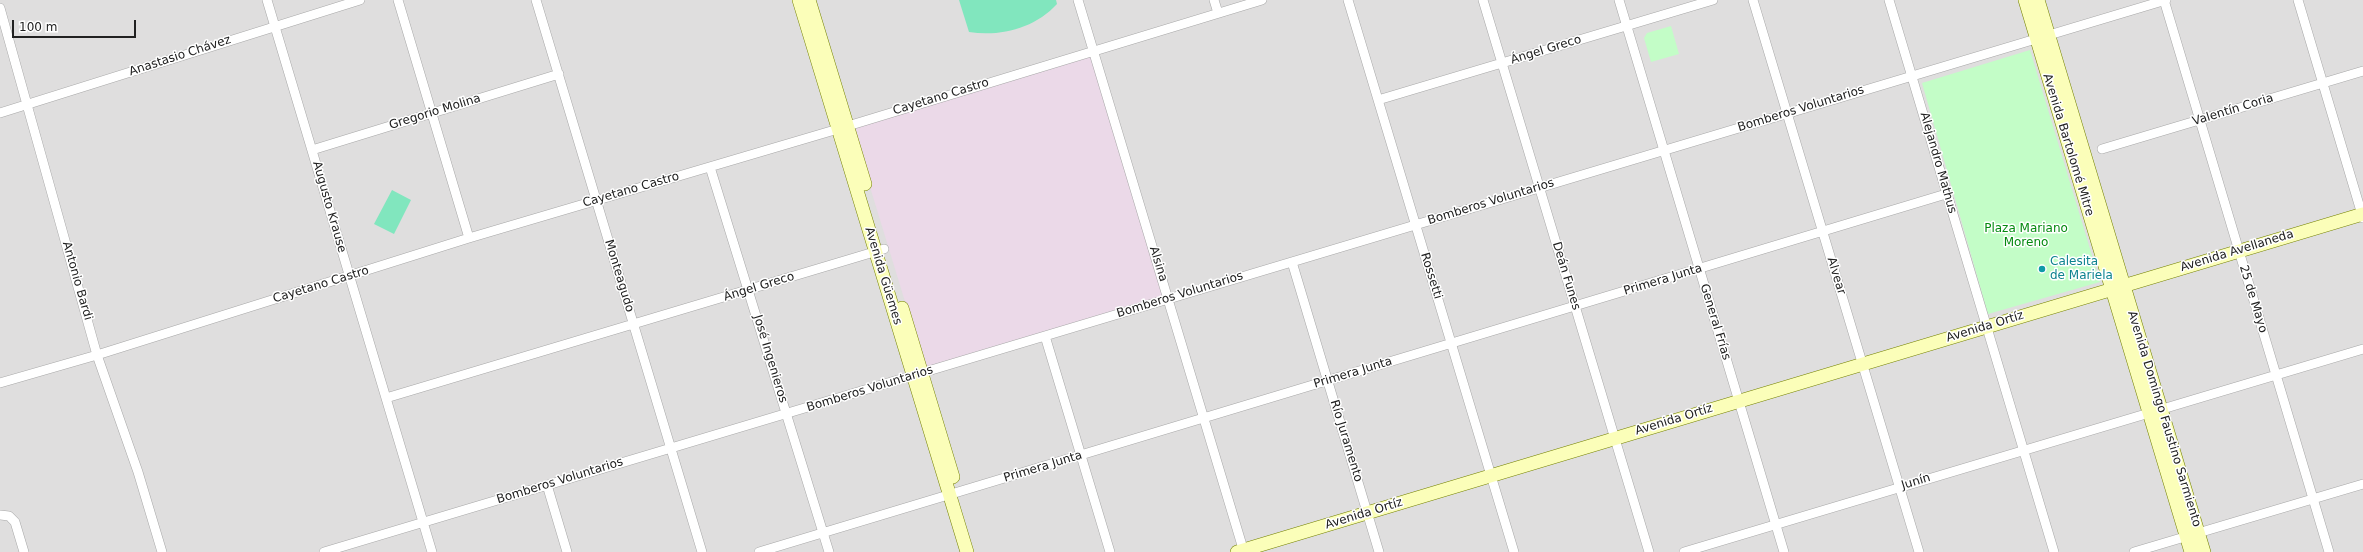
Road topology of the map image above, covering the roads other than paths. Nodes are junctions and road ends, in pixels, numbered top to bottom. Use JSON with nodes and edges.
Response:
{"nodes":[{"id":1,"x":267,"y":0,"type":"edge"},
{"id":2,"x":360,"y":0,"type":"edge"},
{"id":3,"x":398,"y":0,"type":"edge"},
{"id":4,"x":536,"y":0,"type":"edge"},
{"id":5,"x":800,"y":0,"type":"edge"},
{"id":6,"x":809,"y":0,"type":"edge"},
{"id":7,"x":1078,"y":0,"type":"edge"},
{"id":8,"x":1214,"y":0,"type":"edge"},
{"id":9,"x":1262,"y":0,"type":"edge"},
{"id":10,"x":1348,"y":0,"type":"edge"},
{"id":11,"x":1483,"y":0,"type":"edge"},
{"id":12,"x":1619,"y":0,"type":"edge"},
{"id":13,"x":1713,"y":0,"type":"edge"},
{"id":14,"x":1753,"y":0,"type":"edge"},
{"id":15,"x":1889,"y":0,"type":"edge"},
{"id":16,"x":2025,"y":0,"type":"edge"},
{"id":17,"x":2038,"y":0,"type":"edge"},
{"id":18,"x":2165,"y":0,"type":"edge"},
{"id":19,"x":2298,"y":0,"type":"edge"},
{"id":20,"x":0,"y":8,"type":"edge"},
{"id":21,"x":1218,"y":13,"type":"junction"},
{"id":22,"x":275,"y":25,"type":"junction"},
{"id":23,"x":1626,"y":26,"type":"junction"},
{"id":24,"x":2042,"y":37,"type":"junction"},
{"id":25,"x":1094,"y":50,"type":"junction"},
{"id":26,"x":1502,"y":63,"type":"junction"},
{"id":27,"x":2363,"y":71,"type":"edge"},
{"id":28,"x":559,"y":74,"type":"junction"},
{"id":29,"x":1912,"y":76,"type":"junction"},
{"id":30,"x":2323,"y":83,"type":"junction"},
{"id":31,"x":1378,"y":100,"type":"junction"},
{"id":32,"x":27,"y":105,"type":"junction"},
{"id":33,"x":0,"y":113,"type":"edge"},
{"id":34,"x":432,"y":113,"type":"junction"},
{"id":35,"x":1788,"y":114,"type":"junction"},
{"id":36,"x":2200,"y":120,"type":"junction"},
{"id":37,"x":843,"y":127,"type":"junction"},
{"id":38,"x":2102,"y":149,"type":"dead end"},
{"id":39,"x":312,"y":150,"type":"junction"},
{"id":40,"x":1664,"y":151,"type":"junction"},
{"id":41,"x":710,"y":167,"type":"junction"},
{"id":42,"x":1540,"y":188,"type":"junction"},
{"id":43,"x":1946,"y":194,"type":"junction"},
{"id":44,"x":596,"y":200,"type":"junction"},
{"id":45,"x":2363,"y":215,"type":"edge"},
{"id":46,"x":1416,"y":225,"type":"junction"},
{"id":47,"x":1823,"y":231,"type":"junction"},
{"id":48,"x":469,"y":238,"type":"junction"},
{"id":49,"x":880,"y":251,"type":"junction"},
{"id":50,"x":2239,"y":251,"type":"junction"},
{"id":51,"x":1292,"y":262,"type":"junction"},
{"id":52,"x":1699,"y":269,"type":"junction"},
{"id":53,"x":349,"y":276,"type":"junction"},
{"id":54,"x":2117,"y":287,"type":"junction"},
{"id":55,"x":748,"y":290,"type":"junction"},
{"id":56,"x":1169,"y":299,"type":"junction"},
{"id":57,"x":1575,"y":306,"type":"junction"},
{"id":58,"x":633,"y":324,"type":"junction"},
{"id":59,"x":1987,"y":327,"type":"junction"},
{"id":60,"x":1045,"y":336,"type":"junction"},
{"id":61,"x":1452,"y":343,"type":"junction"},
{"id":62,"x":2363,"y":349,"type":"edge"},
{"id":63,"x":97,"y":355,"type":"junction"},
{"id":64,"x":1862,"y":364,"type":"junction"},
{"id":65,"x":917,"y":374,"type":"junction"},
{"id":66,"x":2276,"y":375,"type":"junction"},
{"id":67,"x":1328,"y":380,"type":"junction"},
{"id":68,"x":0,"y":383,"type":"edge"},
{"id":69,"x":386,"y":398,"type":"junction"},
{"id":70,"x":1739,"y":401,"type":"junction"},
{"id":71,"x":2162,"y":409,"type":"junction"},
{"id":72,"x":2149,"y":413,"type":"junction"},
{"id":73,"x":788,"y":414,"type":"junction"},
{"id":74,"x":1204,"y":418,"type":"junction"},
{"id":75,"x":1615,"y":438,"type":"junction"},
{"id":76,"x":670,"y":448,"type":"junction"},
{"id":77,"x":2024,"y":450,"type":"junction"},
{"id":78,"x":1081,"y":455,"type":"junction"},
{"id":79,"x":1491,"y":476,"type":"junction"},
{"id":80,"x":2363,"y":484,"type":"edge"},
{"id":81,"x":547,"y":485,"type":"junction"},
{"id":82,"x":1899,"y":487,"type":"junction"},
{"id":83,"x":954,"y":494,"type":"junction"},
{"id":84,"x":2313,"y":499,"type":"junction"},
{"id":85,"x":1368,"y":513,"type":"junction"},
{"id":86,"x":4,"y":515,"type":"edge"},
{"id":87,"x":423,"y":522,"type":"junction"},
{"id":88,"x":1776,"y":524,"type":"junction"},
{"id":89,"x":824,"y":532,"type":"junction"},
{"id":90,"x":2192,"y":535,"type":"junction"},
{"id":91,"x":1242,"y":551,"type":"edge"},
{"id":92,"x":24,"y":552,"type":"edge"},
{"id":93,"x":162,"y":552,"type":"edge"},
{"id":94,"x":324,"y":552,"type":"edge"},
{"id":95,"x":432,"y":552,"type":"edge"},
{"id":96,"x":567,"y":552,"type":"edge"},
{"id":97,"x":702,"y":552,"type":"edge"},
{"id":98,"x":759,"y":552,"type":"edge"},
{"id":99,"x":829,"y":552,"type":"edge"},
{"id":100,"x":967,"y":552,"type":"edge"},
{"id":101,"x":975,"y":552,"type":"edge"},
{"id":102,"x":1110,"y":552,"type":"edge"},
{"id":103,"x":1379,"y":552,"type":"edge"},
{"id":104,"x":1514,"y":552,"type":"edge"},
{"id":105,"x":1649,"y":552,"type":"edge"},
{"id":106,"x":1684,"y":552,"type":"edge"},
{"id":107,"x":1784,"y":552,"type":"edge"},
{"id":108,"x":1919,"y":552,"type":"edge"},
{"id":109,"x":2054,"y":552,"type":"edge"},
{"id":110,"x":2134,"y":552,"type":"edge"},
{"id":111,"x":2191,"y":552,"type":"edge"},
{"id":112,"x":2204,"y":552,"type":"edge"},
{"id":113,"x":2329,"y":552,"type":"edge"}],
"edges":[{"from":1,"to":22,"type":"street","name":"Augusto Krause"},
{"from":2,"to":22,"type":"street","name":"Anastasio Chávez"},
{"from":3,"to":34,"type":"street"},
{"from":4,"to":28,"type":"street","name":"Monteagudo"},
{"from":5,"to":37,"type":"main road","name":"Avenida Güemes"},
{"from":6,"to":37,"type":"main road","name":"Avenida Güemes"},
{"from":7,"to":25,"type":"street","name":"Alsina"},
{"from":8,"to":21,"type":"street"},
{"from":9,"to":21,"type":"street","name":"Cayetano Castro"},
{"from":10,"to":31,"type":"street","name":"Rossetti"},
{"from":11,"to":26,"type":"street","name":"Deán Funes"},
{"from":12,"to":23,"type":"street","name":"General Frías"},
{"from":13,"to":23,"type":"street","name":"Ángel Greco"},
{"from":14,"to":35,"type":"street","name":"Alvear"},
{"from":15,"to":29,"type":"street","name":"Alejandro Mathus"},
{"from":16,"to":24,"type":"main road","name":"Avenida Bartolomé Mitre"},
{"from":17,"to":24,"type":"main road","name":"Avenida Bartolomé Mitre"},
{"from":18,"to":24,"type":"street","name":"Bomberos Voluntarios"},
{"from":18,"to":36,"type":"street","name":"25 de Mayo"},
{"from":19,"to":30,"type":"street"},
{"from":20,"to":32,"type":"street","name":"Antonio Bardi"},
{"from":21,"to":25,"type":"street","name":"Cayetano Castro"},
{"from":22,"to":32,"type":"street","name":"Anastasio Chávez"},
{"from":22,"to":39,"type":"street","name":"Augusto Krause"},
{"from":23,"to":26,"type":"street","name":"Ángel Greco"},
{"from":23,"to":40,"type":"street","name":"General Frías"},
{"from":24,"to":29,"type":"street","name":"Bomberos Voluntarios"},
{"from":24,"to":54,"type":"main road","name":"Avenida Bartolomé Mitre"},
{"from":25,"to":37,"type":"street","name":"Cayetano Castro"},
{"from":25,"to":56,"type":"street","name":"Alsina"},
{"from":26,"to":31,"type":"street","name":"Ángel Greco"},
{"from":26,"to":42,"type":"street","name":"Deán Funes"},
{"from":27,"to":30,"type":"street","name":"Valentín Coria"},
{"from":28,"to":34,"type":"street","name":"Gregorio Molina"},
{"from":28,"to":44,"type":"street","name":"Monteagudo"},
{"from":29,"to":35,"type":"street","name":"Bomberos Voluntarios"},
{"from":29,"to":43,"type":"street","name":"Alejandro Mathus"},
{"from":30,"to":36,"type":"street","name":"Valentín Coria"},
{"from":30,"to":45,"type":"street"},
{"from":31,"to":46,"type":"street","name":"Rossetti"},
{"from":32,"to":33,"type":"street","name":"Anastasio Chávez"},
{"from":32,"to":63,"type":"street","name":"Antonio Bardi"},
{"from":34,"to":39,"type":"street","name":"Gregorio Molina"},
{"from":34,"to":48,"type":"street"},
{"from":35,"to":40,"type":"street","name":"Bomberos Voluntarios"},
{"from":35,"to":47,"type":"street","name":"Alvear"},
{"from":36,"to":38,"type":"street","name":"Valentín Coria"},
{"from":36,"to":50,"type":"street","name":"25 de Mayo"},
{"from":37,"to":41,"type":"street","name":"Cayetano Castro"},
{"from":37,"to":49,"type":"main road","name":"Avenida Güemes"},
{"from":39,"to":53,"type":"street","name":"Augusto Krause"},
{"from":40,"to":42,"type":"street","name":"Bomberos Voluntarios"},
{"from":40,"to":52,"type":"street","name":"General Frías"},
{"from":41,"to":44,"type":"street","name":"Cayetano Castro"},
{"from":41,"to":55,"type":"street","name":"José Ingenieros"},
{"from":42,"to":46,"type":"street","name":"Bomberos Voluntarios"},
{"from":42,"to":57,"type":"street","name":"Deán Funes"},
{"from":43,"to":47,"type":"street","name":"Primera Junta"},
{"from":43,"to":59,"type":"street","name":"Alejandro Mathus"},
{"from":44,"to":48,"type":"street","name":"Cayetano Castro"},
{"from":44,"to":58,"type":"street","name":"Monteagudo"},
{"from":45,"to":50,"type":"main road","name":"Avenida Avellaneda"},
{"from":46,"to":51,"type":"street","name":"Bomberos Voluntarios"},
{"from":46,"to":61,"type":"street","name":"Rossetti"},
{"from":47,"to":52,"type":"street","name":"Primera Junta"},
{"from":47,"to":64,"type":"street","name":"Alvear"},
{"from":48,"to":53,"type":"street","name":"Cayetano Castro"},
{"from":49,"to":55,"type":"street","name":"Ángel Greco"},
{"from":49,"to":65,"type":"main road","name":"Avenida Güemes"},
{"from":50,"to":54,"type":"main road","name":"Avenida Avellaneda"},
{"from":50,"to":66,"type":"street","name":"25 de Mayo"},
{"from":51,"to":56,"type":"street","name":"Bomberos Voluntarios"},
{"from":51,"to":67,"type":"street","name":"Río Juramento"},
{"from":52,"to":57,"type":"street","name":"Primera Junta"},
{"from":52,"to":70,"type":"street","name":"General Frías"},
{"from":53,"to":63,"type":"street","name":"Cayetano Castro"},
{"from":53,"to":69,"type":"street","name":"Augusto Krause"},
{"from":54,"to":59,"type":"main road","name":"Avenida Ortíz"},
{"from":54,"to":71,"type":"main road","name":"Avenida Domingo Faustino Sarmiento"},
{"from":54,"to":72,"type":"main road","name":"Avenida Domingo Faustino Sarmiento"},
{"from":55,"to":58,"type":"street","name":"Ángel Greco"},
{"from":55,"to":73,"type":"street","name":"José Ingenieros"},
{"from":56,"to":60,"type":"street","name":"Bomberos Voluntarios"},
{"from":56,"to":74,"type":"street","name":"Alsina"},
{"from":57,"to":61,"type":"street","name":"Primera Junta"},
{"from":57,"to":75,"type":"street","name":"Deán Funes"},
{"from":58,"to":69,"type":"street","name":"Ángel Greco"},
{"from":58,"to":76,"type":"street","name":"Monteagudo"},
{"from":59,"to":64,"type":"main road","name":"Avenida Ortíz"},
{"from":59,"to":77,"type":"street","name":"Alejandro Mathus"},
{"from":60,"to":65,"type":"street","name":"Bomberos Voluntarios"},
{"from":60,"to":78,"type":"street"},
{"from":61,"to":67,"type":"street","name":"Primera Junta"},
{"from":61,"to":79,"type":"street","name":"Rossetti"},
{"from":62,"to":66,"type":"street","name":"Junín"},
{"from":63,"to":68,"type":"street","name":"Cayetano Castro"},
{"from":63,"to":93,"type":"street","name":"Antonio Bardi"},
{"from":64,"to":70,"type":"main road","name":"Avenida Ortíz"},
{"from":64,"to":82,"type":"street","name":"Alvear"},
{"from":65,"to":73,"type":"street","name":"Bomberos Voluntarios"},
{"from":65,"to":83,"type":"main road","name":"Avenida Güemes"},
{"from":66,"to":71,"type":"street","name":"Junín"},
{"from":66,"to":84,"type":"street","name":"25 de Mayo"},
{"from":67,"to":74,"type":"street","name":"Primera Junta"},
{"from":67,"to":85,"type":"street","name":"Río Juramento"},
{"from":69,"to":87,"type":"street","name":"Augusto Krause"},
{"from":70,"to":75,"type":"main road","name":"Avenida Ortíz"},
{"from":70,"to":88,"type":"street","name":"General Frías"},
{"from":71,"to":72,"type":"street","name":"Junín"},
{"from":71,"to":90,"type":"main road","name":"Avenida Domingo Faustino Sarmiento"},
{"from":72,"to":77,"type":"street","name":"Junín"},
{"from":72,"to":90,"type":"main road","name":"Avenida Domingo Faustino Sarmiento"},
{"from":73,"to":76,"type":"street","name":"Bomberos Voluntarios"},
{"from":73,"to":89,"type":"street","name":"José Ingenieros"},
{"from":74,"to":78,"type":"street","name":"Primera Junta"},
{"from":74,"to":91,"type":"street","name":"Alsina"},
{"from":75,"to":79,"type":"main road","name":"Avenida Ortíz"},
{"from":75,"to":105,"type":"street","name":"Deán Funes"},
{"from":76,"to":81,"type":"street","name":"Bomberos Voluntarios"},
{"from":76,"to":97,"type":"street","name":"Monteagudo"},
{"from":77,"to":82,"type":"street","name":"Junín"},
{"from":77,"to":109,"type":"street","name":"Alejandro Mathus"},
{"from":78,"to":83,"type":"street","name":"Primera Junta"},
{"from":78,"to":102,"type":"street"},
{"from":79,"to":85,"type":"main road","name":"Avenida Ortíz"},
{"from":79,"to":104,"type":"street","name":"Rossetti"},
{"from":80,"to":84,"type":"street"},
{"from":81,"to":87,"type":"street","name":"Bomberos Voluntarios"},
{"from":81,"to":96,"type":"street"},
{"from":82,"to":88,"type":"street","name":"Junín"},
{"from":82,"to":108,"type":"street","name":"Alvear"},
{"from":83,"to":89,"type":"street","name":"Primera Junta"},
{"from":83,"to":100,"type":"main road","name":"Avenida Güemes"},
{"from":83,"to":101,"type":"main road","name":"Avenida Güemes"},
{"from":84,"to":90,"type":"street"},
{"from":84,"to":113,"type":"street","name":"25 de Mayo"},
{"from":85,"to":91,"type":"main road","name":"Avenida Ortíz"},
{"from":85,"to":103,"type":"street","name":"Río Juramento"},
{"from":86,"to":92,"type":"street"},
{"from":87,"to":94,"type":"street","name":"Bomberos Voluntarios"},
{"from":87,"to":95,"type":"street","name":"Augusto Krause"},
{"from":88,"to":106,"type":"street","name":"Junín"},
{"from":88,"to":107,"type":"street","name":"General Frías"},
{"from":89,"to":98,"type":"street","name":"Primera Junta"},
{"from":89,"to":99,"type":"street","name":"José Ingenieros"},
{"from":90,"to":110,"type":"street"},
{"from":90,"to":111,"type":"main road","name":"Avenida Domingo Faustino Sarmiento"},
{"from":90,"to":112,"type":"main road","name":"Avenida Domingo Faustino Sarmiento"}]}
